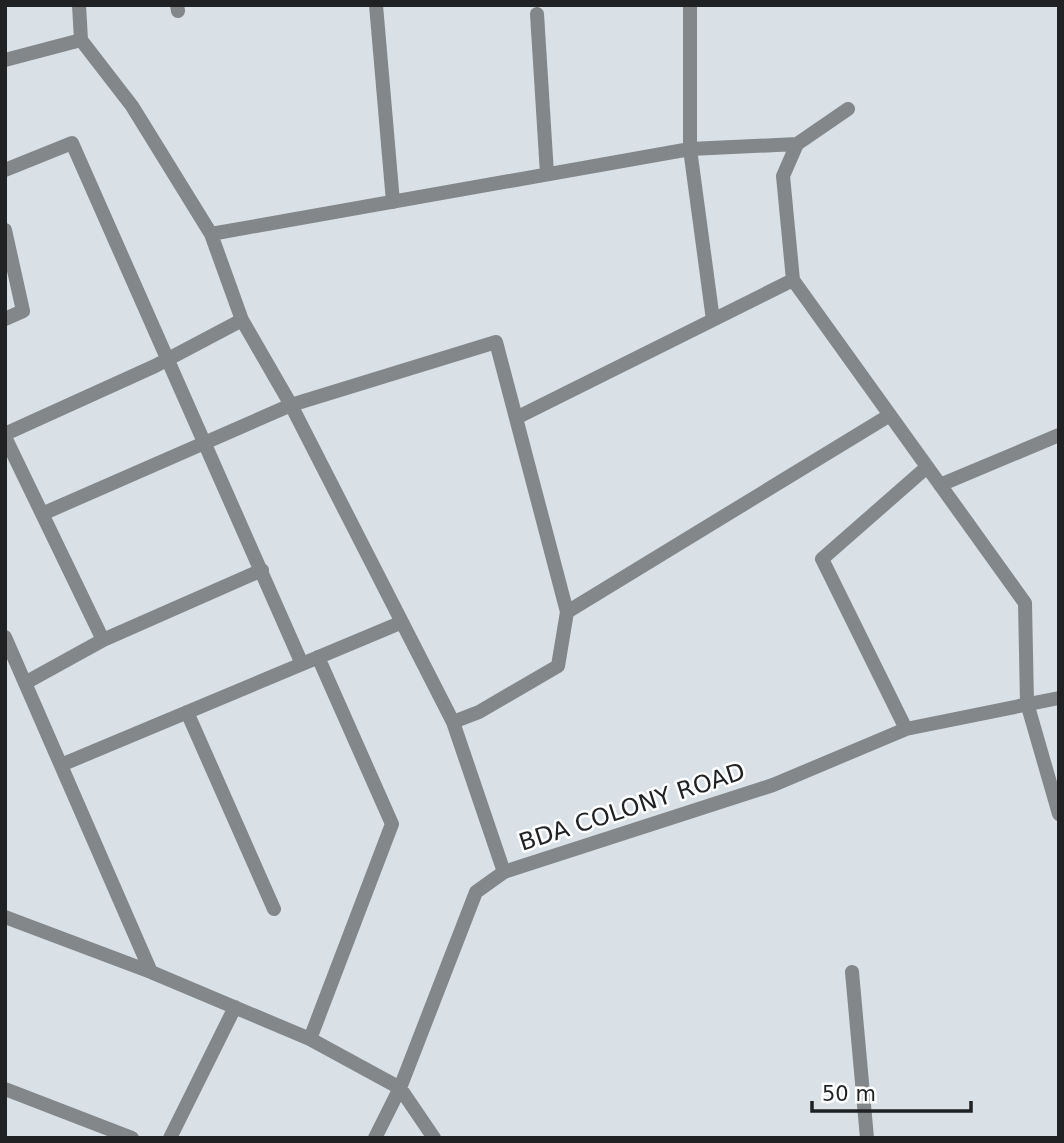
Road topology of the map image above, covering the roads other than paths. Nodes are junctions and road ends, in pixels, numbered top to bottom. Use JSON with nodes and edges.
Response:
{"nodes":[{"id":1,"x":79,"y":5,"type":"edge"},
{"id":2,"x":376,"y":5,"type":"edge"},
{"id":3,"x":690,"y":5,"type":"edge"},
{"id":4,"x":537,"y":14,"type":"dead end"},
{"id":5,"x":80,"y":40,"type":"junction"},
{"id":6,"x":5,"y":60,"type":"edge"},
{"id":7,"x":848,"y":109,"type":"dead end"},
{"id":8,"x":797,"y":144,"type":"junction"},
{"id":9,"x":690,"y":149,"type":"junction"},
{"id":10,"x":5,"y":170,"type":"edge"},
{"id":11,"x":547,"y":174,"type":"junction"},
{"id":12,"x":393,"y":202,"type":"junction"},
{"id":13,"x":5,"y":230,"type":"edge"},
{"id":14,"x":211,"y":234,"type":"junction"},
{"id":15,"x":793,"y":280,"type":"junction"},
{"id":16,"x":5,"y":319,"type":"edge"},
{"id":17,"x":242,"y":320,"type":"junction"},
{"id":18,"x":713,"y":320,"type":"junction"},
{"id":19,"x":168,"y":359,"type":"junction"},
{"id":20,"x":291,"y":405,"type":"junction"},
{"id":21,"x":890,"y":415,"type":"junction"},
{"id":22,"x":516,"y":418,"type":"junction"},
{"id":23,"x":5,"y":435,"type":"edge"},
{"id":24,"x":1059,"y":435,"type":"edge"},
{"id":25,"x":205,"y":441,"type":"junction"},
{"id":26,"x":927,"y":467,"type":"junction"},
{"id":27,"x":940,"y":485,"type":"junction"},
{"id":28,"x":42,"y":514,"type":"junction"},
{"id":29,"x":262,"y":570,"type":"junction"},
{"id":30,"x":567,"y":612,"type":"junction"},
{"id":31,"x":400,"y":623,"type":"junction"},
{"id":32,"x":5,"y":638,"type":"edge"},
{"id":33,"x":103,"y":640,"type":"junction"},
{"id":34,"x":318,"y":657,"type":"junction"},
{"id":35,"x":302,"y":664,"type":"junction"},
{"id":36,"x":25,"y":683,"type":"junction"},
{"id":37,"x":1059,"y":698,"type":"edge"},
{"id":38,"x":1027,"y":702,"type":"junction"},
{"id":39,"x":187,"y":712,"type":"junction"},
{"id":40,"x":453,"y":722,"type":"junction"},
{"id":41,"x":906,"y":729,"type":"junction"},
{"id":42,"x":61,"y":765,"type":"junction"},
{"id":43,"x":1059,"y":814,"type":"edge"},
{"id":44,"x":504,"y":872,"type":"junction"},
{"id":45,"x":274,"y":909,"type":"dead end"},
{"id":46,"x":5,"y":917,"type":"edge"},
{"id":47,"x":151,"y":972,"type":"junction"},
{"id":48,"x":852,"y":972,"type":"dead end"},
{"id":49,"x":235,"y":1007,"type":"junction"},
{"id":50,"x":310,"y":1039,"type":"junction"},
{"id":51,"x":400,"y":1088,"type":"junction"},
{"id":52,"x":5,"y":1089,"type":"edge"},
{"id":53,"x":110,"y":1128,"type":"junction"},
{"id":54,"x":97,"y":1138,"type":"edge"},
{"id":55,"x":132,"y":1138,"type":"edge"},
{"id":56,"x":170,"y":1138,"type":"edge"},
{"id":57,"x":375,"y":1138,"type":"edge"},
{"id":58,"x":433,"y":1138,"type":"edge"},
{"id":59,"x":867,"y":1138,"type":"edge"}],
"edges":[{"from":1,"to":5,"type":"street"},
{"from":2,"to":12,"type":"street"},
{"from":3,"to":9,"type":"street"},
{"from":4,"to":11,"type":"street"},
{"from":5,"to":6,"type":"street"},
{"from":5,"to":14,"type":"street"},
{"from":7,"to":8,"type":"street"},
{"from":8,"to":9,"type":"street"},
{"from":8,"to":15,"type":"street"},
{"from":9,"to":11,"type":"street"},
{"from":9,"to":18,"type":"street"},
{"from":10,"to":19,"type":"street"},
{"from":11,"to":12,"type":"street"},
{"from":12,"to":14,"type":"street"},
{"from":13,"to":16,"type":"street"},
{"from":14,"to":17,"type":"street"},
{"from":15,"to":18,"type":"street"},
{"from":15,"to":21,"type":"street"},
{"from":17,"to":19,"type":"street"},
{"from":17,"to":20,"type":"street"},
{"from":18,"to":22,"type":"street"},
{"from":19,"to":23,"type":"street"},
{"from":19,"to":25,"type":"street"},
{"from":20,"to":22,"type":"street"},
{"from":20,"to":25,"type":"street"},
{"from":20,"to":31,"type":"street"},
{"from":21,"to":26,"type":"street"},
{"from":21,"to":30,"type":"street"},
{"from":22,"to":30,"type":"street"},
{"from":23,"to":28,"type":"street"},
{"from":24,"to":27,"type":"street"},
{"from":25,"to":28,"type":"street"},
{"from":25,"to":29,"type":"street"},
{"from":26,"to":27,"type":"street"},
{"from":26,"to":41,"type":"street"},
{"from":27,"to":38,"type":"street"},
{"from":28,"to":33,"type":"street"},
{"from":29,"to":33,"type":"street"},
{"from":29,"to":35,"type":"street"},
{"from":30,"to":40,"type":"street"},
{"from":31,"to":34,"type":"street"},
{"from":31,"to":40,"type":"street"},
{"from":32,"to":36,"type":"street"},
{"from":33,"to":36,"type":"street"},
{"from":34,"to":35,"type":"street"},
{"from":34,"to":50,"type":"street"},
{"from":35,"to":39,"type":"street"},
{"from":36,"to":42,"type":"street"},
{"from":37,"to":38,"type":"street","name":"BDA COLONY ROAD"},
{"from":38,"to":41,"type":"street","name":"BDA COLONY ROAD"},
{"from":38,"to":43,"type":"street"},
{"from":39,"to":42,"type":"street"},
{"from":39,"to":45,"type":"street"},
{"from":40,"to":44,"type":"street"},
{"from":41,"to":44,"type":"street","name":"BDA COLONY ROAD"},
{"from":42,"to":47,"type":"street"},
{"from":44,"to":51,"type":"street","name":"BDA COLONY ROAD"},
{"from":46,"to":47,"type":"street"},
{"from":47,"to":49,"type":"street"},
{"from":48,"to":59,"type":"street"},
{"from":49,"to":50,"type":"street"},
{"from":49,"to":56,"type":"street"},
{"from":50,"to":51,"type":"street"},
{"from":51,"to":57,"type":"street","name":"BDA COLONY ROAD"},
{"from":51,"to":58,"type":"street"},
{"from":52,"to":53,"type":"street"},
{"from":53,"to":54,"type":"street"},
{"from":53,"to":55,"type":"street"}]}
